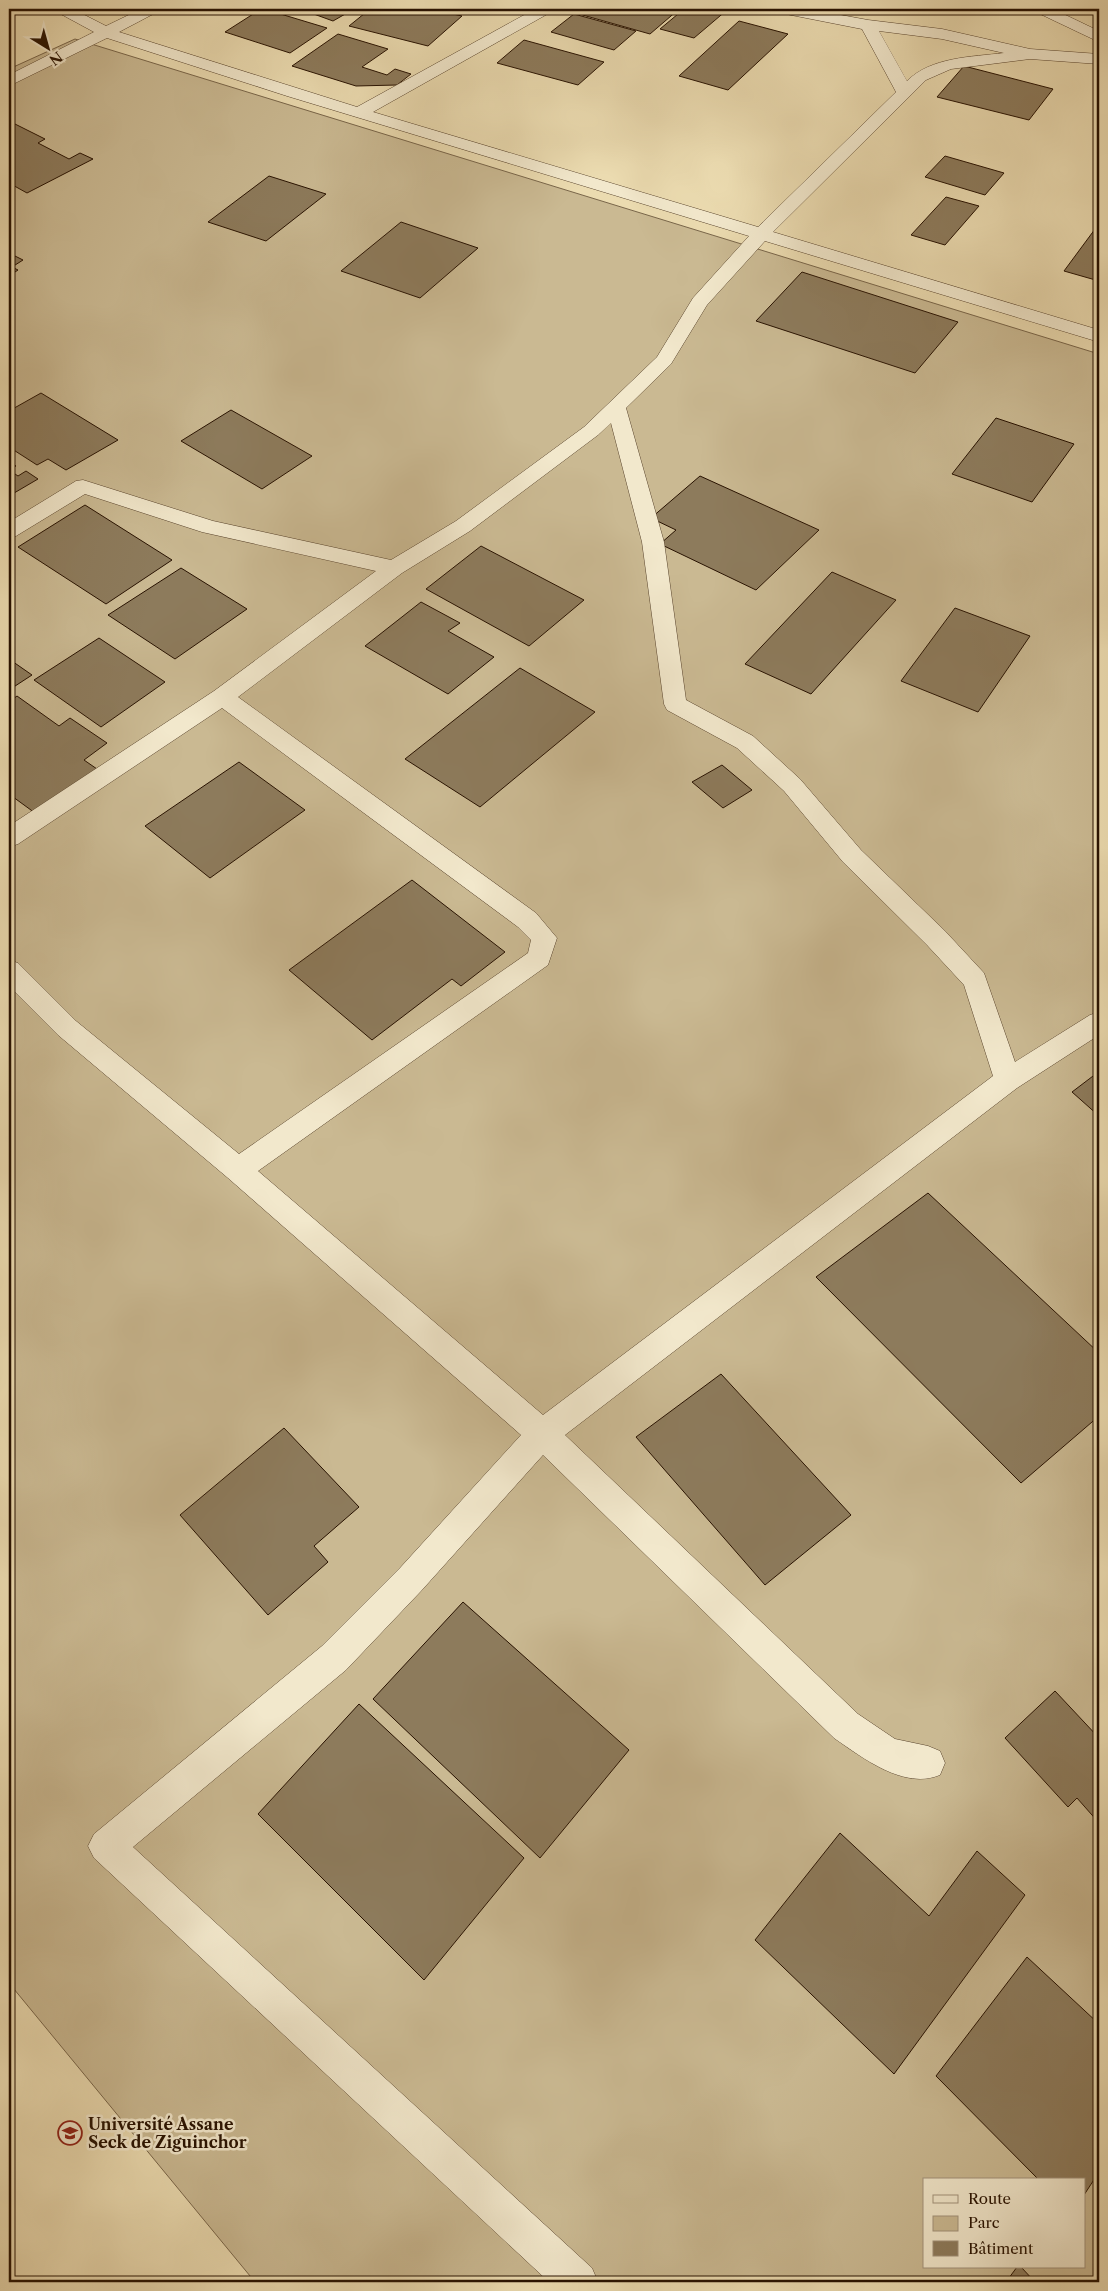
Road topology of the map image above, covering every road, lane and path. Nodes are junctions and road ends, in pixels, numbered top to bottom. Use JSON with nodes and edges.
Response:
{"nodes":[{"id":1,"x":62,"y":9,"type":"edge"},
{"id":2,"x":152,"y":9,"type":"edge"},
{"id":3,"x":546,"y":9,"type":"edge"},
{"id":4,"x":786,"y":9,"type":"edge"},
{"id":5,"x":853,"y":9,"type":"edge"},
{"id":6,"x":1040,"y":9,"type":"edge"},
{"id":7,"x":821,"y":17,"type":"junction"},
{"id":8,"x":868,"y":25,"type":"junction"},
{"id":9,"x":107,"y":32,"type":"junction"},
{"id":10,"x":1099,"y":37,"type":"edge"},
{"id":11,"x":1030,"y":54,"type":"junction"},
{"id":12,"x":1099,"y":59,"type":"edge"},
{"id":13,"x":9,"y":81,"type":"edge"},
{"id":14,"x":905,"y":93,"type":"junction"},
{"id":15,"x":359,"y":113,"type":"junction"},
{"id":16,"x":761,"y":234,"type":"junction"},
{"id":17,"x":1099,"y":336,"type":"edge"},
{"id":18,"x":616,"y":407,"type":"junction"},
{"id":19,"x":9,"y":531,"type":"edge"},
{"id":20,"x":394,"y":568,"type":"junction"},
{"id":21,"x":222,"y":697,"type":"junction"},
{"id":22,"x":9,"y":838,"type":"edge"},
{"id":23,"x":9,"y":970,"type":"edge"},
{"id":24,"x":1099,"y":1022,"type":"edge"},
{"id":25,"x":1008,"y":1080,"type":"junction"},
{"id":26,"x":238,"y":1170,"type":"junction"},
{"id":27,"x":542,"y":1434,"type":"junction"},
{"id":28,"x":928,"y":1763,"type":"dead end"},
{"id":29,"x":578,"y":2282,"type":"edge"}],
"edges":[{"from":1,"to":9,"type":"street"},
{"from":2,"to":9,"type":"street"},
{"from":3,"to":15,"type":"street"},
{"from":4,"to":7,"type":"street"},
{"from":5,"to":7,"type":"street"},
{"from":6,"to":10,"type":"street"},
{"from":7,"to":8,"type":"street"},
{"from":8,"to":11,"type":"street"},
{"from":8,"to":14,"type":"street"},
{"from":9,"to":13,"type":"street"},
{"from":9,"to":15,"type":"street"},
{"from":11,"to":12,"type":"street"},
{"from":11,"to":14,"type":"street"},
{"from":14,"to":16,"type":"street"},
{"from":15,"to":16,"type":"street"},
{"from":16,"to":17,"type":"street"},
{"from":16,"to":18,"type":"street"},
{"from":18,"to":20,"type":"street"},
{"from":18,"to":25,"type":"street"},
{"from":19,"to":20,"type":"street"},
{"from":20,"to":21,"type":"street"},
{"from":21,"to":22,"type":"street"},
{"from":21,"to":26,"type":"street"},
{"from":23,"to":26,"type":"street"},
{"from":24,"to":25,"type":"street"},
{"from":25,"to":27,"type":"street"},
{"from":26,"to":27,"type":"street"},
{"from":27,"to":28,"type":"street"},
{"from":27,"to":29,"type":"street"}]}
